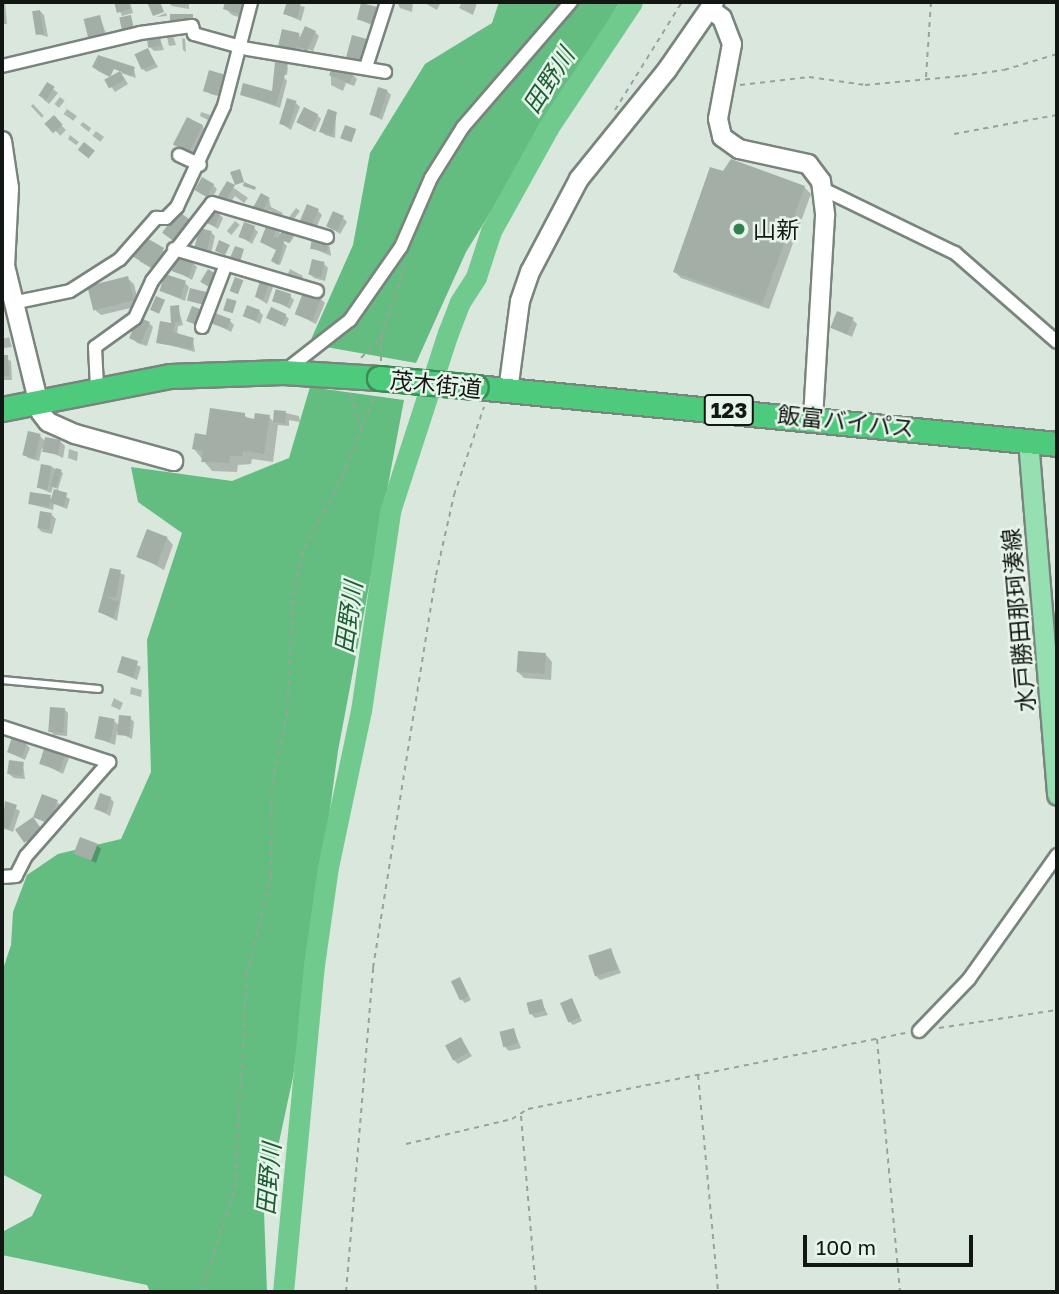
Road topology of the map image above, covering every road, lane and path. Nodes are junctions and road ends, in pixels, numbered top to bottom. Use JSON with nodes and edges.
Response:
{"nodes":[{"id":1,"x":251,"y":2,"type":"edge"},
{"id":2,"x":387,"y":2,"type":"edge"},
{"id":3,"x":571,"y":2,"type":"edge"},
{"id":4,"x":682,"y":2,"type":"edge"},
{"id":5,"x":931,"y":2,"type":"edge"},
{"id":6,"x":712,"y":5,"type":"edge"},
{"id":7,"x":241,"y":46,"type":"junction"},
{"id":8,"x":1057,"y":54,"type":"edge"},
{"id":9,"x":2,"y":65,"type":"edge"},
{"id":10,"x":366,"y":67,"type":"junction"},
{"id":11,"x":386,"y":72,"type":"dead end"},
{"id":12,"x":926,"y":78,"type":"junction"},
{"id":13,"x":725,"y":83,"type":"junction"},
{"id":14,"x":1057,"y":115,"type":"edge"},
{"id":15,"x":612,"y":118,"type":"dead end"},
{"id":16,"x":954,"y":134,"type":"dead end"},
{"id":17,"x":2,"y":144,"type":"edge"},
{"id":18,"x":180,"y":155,"type":"dead end"},
{"id":19,"x":200,"y":165,"type":"junction"},
{"id":20,"x":823,"y":189,"type":"junction"},
{"id":21,"x":327,"y":237,"type":"dead end"},
{"id":22,"x":401,"y":247,"type":"junction"},
{"id":23,"x":174,"y":249,"type":"junction"},
{"id":24,"x":226,"y":264,"type":"junction"},
{"id":25,"x":5,"y":279,"type":"edge"},
{"id":26,"x":317,"y":291,"type":"dead end"},
{"id":27,"x":12,"y":303,"type":"junction"},
{"id":28,"x":202,"y":327,"type":"dead end"},
{"id":29,"x":381,"y":336,"type":"junction"},
{"id":30,"x":1057,"y":342,"type":"edge"},
{"id":31,"x":357,"y":365,"type":"dead end"},
{"id":32,"x":283,"y":372,"type":"junction"},
{"id":33,"x":378,"y":381,"type":"junction"},
{"id":34,"x":351,"y":386,"type":"dead end"},
{"id":35,"x":97,"y":387,"type":"junction"},
{"id":36,"x":492,"y":389,"type":"junction"},
{"id":37,"x":35,"y":402,"type":"junction"},
{"id":38,"x":2,"y":409,"type":"edge"},
{"id":39,"x":813,"y":418,"type":"junction"},
{"id":40,"x":360,"y":428,"type":"junction"},
{"id":41,"x":1028,"y":440,"type":"junction"},
{"id":42,"x":1057,"y":444,"type":"edge"},
{"id":43,"x":173,"y":461,"type":"dead end"},
{"id":44,"x":2,"y":680,"type":"edge"},
{"id":45,"x":99,"y":689,"type":"dead end"},
{"id":46,"x":2,"y":727,"type":"edge"},
{"id":47,"x":1057,"y":792,"type":"edge"},
{"id":48,"x":1057,"y":855,"type":"edge"},
{"id":49,"x":2,"y":877,"type":"edge"},
{"id":50,"x":1057,"y":1010,"type":"edge"},
{"id":51,"x":919,"y":1031,"type":"junction"},
{"id":52,"x":877,"y":1038,"type":"junction"},
{"id":53,"x":698,"y":1074,"type":"junction"},
{"id":54,"x":521,"y":1116,"type":"junction"},
{"id":55,"x":406,"y":1144,"type":"dead end"},
{"id":56,"x":201,"y":1292,"type":"edge"},
{"id":57,"x":346,"y":1292,"type":"edge"},
{"id":58,"x":536,"y":1292,"type":"edge"},
{"id":59,"x":718,"y":1292,"type":"edge"},
{"id":60,"x":901,"y":1292,"type":"edge"}],
"edges":[{"from":1,"to":7,"type":"street"},
{"from":2,"to":10,"type":"street"},
{"from":3,"to":22,"type":"street"},
{"from":4,"to":15,"type":"path"},
{"from":5,"to":12,"type":"path"},
{"from":6,"to":13,"type":"street"},
{"from":6,"to":36,"type":"street","name":"茂木街道"},
{"from":7,"to":9,"type":"street"},
{"from":7,"to":10,"type":"street"},
{"from":7,"to":19,"type":"street"},
{"from":8,"to":12,"type":"path"},
{"from":10,"to":11,"type":"street"},
{"from":12,"to":13,"type":"path"},
{"from":13,"to":20,"type":"street"},
{"from":14,"to":16,"type":"path"},
{"from":17,"to":25,"type":"street"},
{"from":18,"to":19,"type":"street"},
{"from":19,"to":27,"type":"street"},
{"from":20,"to":30,"type":"street"},
{"from":20,"to":39,"type":"street"},
{"from":21,"to":23,"type":"street"},
{"from":22,"to":29,"type":"path"},
{"from":22,"to":32,"type":"street"},
{"from":23,"to":24,"type":"street"},
{"from":23,"to":35,"type":"street"},
{"from":24,"to":26,"type":"street"},
{"from":24,"to":28,"type":"street"},
{"from":25,"to":27,"type":"street"},
{"from":27,"to":37,"type":"street"},
{"from":29,"to":31,"type":"path"},
{"from":29,"to":33,"type":"path"},
{"from":32,"to":33,"type":"highway","name":"茂木街道","number":"123"},
{"from":32,"to":35,"type":"highway","name":"茂木街道","number":"123"},
{"from":33,"to":36,"type":"highway","name":"茂木街道","number":"123","bridge":true},
{"from":33,"to":40,"type":"path"},
{"from":34,"to":40,"type":"path"},
{"from":35,"to":37,"type":"highway","name":"茂木街道","number":"123"},
{"from":36,"to":39,"type":"highway","name":"飯富バイパス","number":"123"},
{"from":36,"to":57,"type":"path"},
{"from":37,"to":38,"type":"highway","name":"茂木街道","number":"123"},
{"from":37,"to":43,"type":"street"},
{"from":39,"to":41,"type":"highway","name":"飯富バイパス","number":"123"},
{"from":40,"to":56,"type":"path"},
{"from":41,"to":42,"type":"highway","name":"飯富バイパス","number":"123"},
{"from":41,"to":47,"type":"main road","name":"水戸勝田那珂湊線"},
{"from":44,"to":45,"type":"lane"},
{"from":46,"to":49,"type":"street"},
{"from":48,"to":51,"type":"street"},
{"from":50,"to":51,"type":"path"},
{"from":51,"to":52,"type":"path"},
{"from":52,"to":53,"type":"path"},
{"from":52,"to":60,"type":"path"},
{"from":53,"to":54,"type":"path"},
{"from":53,"to":59,"type":"path"},
{"from":54,"to":55,"type":"path"},
{"from":54,"to":58,"type":"path"}]}
